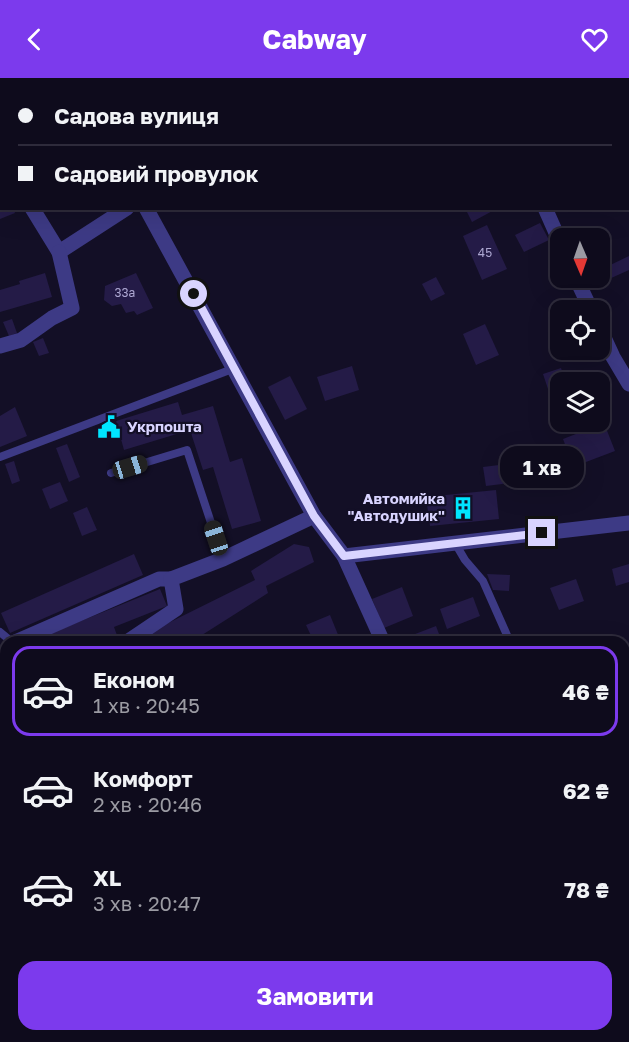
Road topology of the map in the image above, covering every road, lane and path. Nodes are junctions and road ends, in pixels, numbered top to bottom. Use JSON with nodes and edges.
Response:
{"nodes":[{"id":1,"x":33,"y":210,"type":"edge"},
{"id":2,"x":123,"y":210,"type":"edge"},
{"id":3,"x":147,"y":210,"type":"edge"},
{"id":4,"x":546,"y":210,"type":"edge"},
{"id":5,"x":554,"y":228,"type":"edge"},
{"id":6,"x":59,"y":252,"type":"junction"},
{"id":7,"x":0,"y":346,"type":"edge"},
{"id":8,"x":610,"y":351,"type":"edge"},
{"id":9,"x":235,"y":368,"type":"junction"},
{"id":10,"x":629,"y":384,"type":"edge"},
{"id":11,"x":0,"y":457,"type":"edge"},
{"id":12,"x":111,"y":473,"type":"dead end"},
{"id":13,"x":314,"y":516,"type":"junction"},
{"id":14,"x":629,"y":523,"type":"edge"},
{"id":15,"x":455,"y":543,"type":"junction"},
{"id":16,"x":344,"y":556,"type":"junction"},
{"id":17,"x":223,"y":559,"type":"junction"},
{"id":18,"x":171,"y":579,"type":"junction"},
{"id":19,"x":27,"y":636,"type":"edge"},
{"id":20,"x":136,"y":636,"type":"edge"},
{"id":21,"x":380,"y":636,"type":"edge"},
{"id":22,"x":507,"y":636,"type":"edge"}],
"edges":[{"from":1,"to":6,"type":"street"},
{"from":2,"to":6,"type":"street"},
{"from":3,"to":9,"type":"street"},
{"from":4,"to":5,"type":"street"},
{"from":6,"to":7,"type":"street"},
{"from":8,"to":10,"type":"street"},
{"from":9,"to":11,"type":"lane"},
{"from":9,"to":13,"type":"street"},
{"from":12,"to":17,"type":"lane"},
{"from":13,"to":16,"type":"street"},
{"from":13,"to":17,"type":"street"},
{"from":14,"to":15,"type":"street"},
{"from":15,"to":16,"type":"street"},
{"from":15,"to":22,"type":"lane"},
{"from":16,"to":21,"type":"street"},
{"from":17,"to":18,"type":"street"},
{"from":18,"to":19,"type":"street"},
{"from":18,"to":20,"type":"street"}]}
